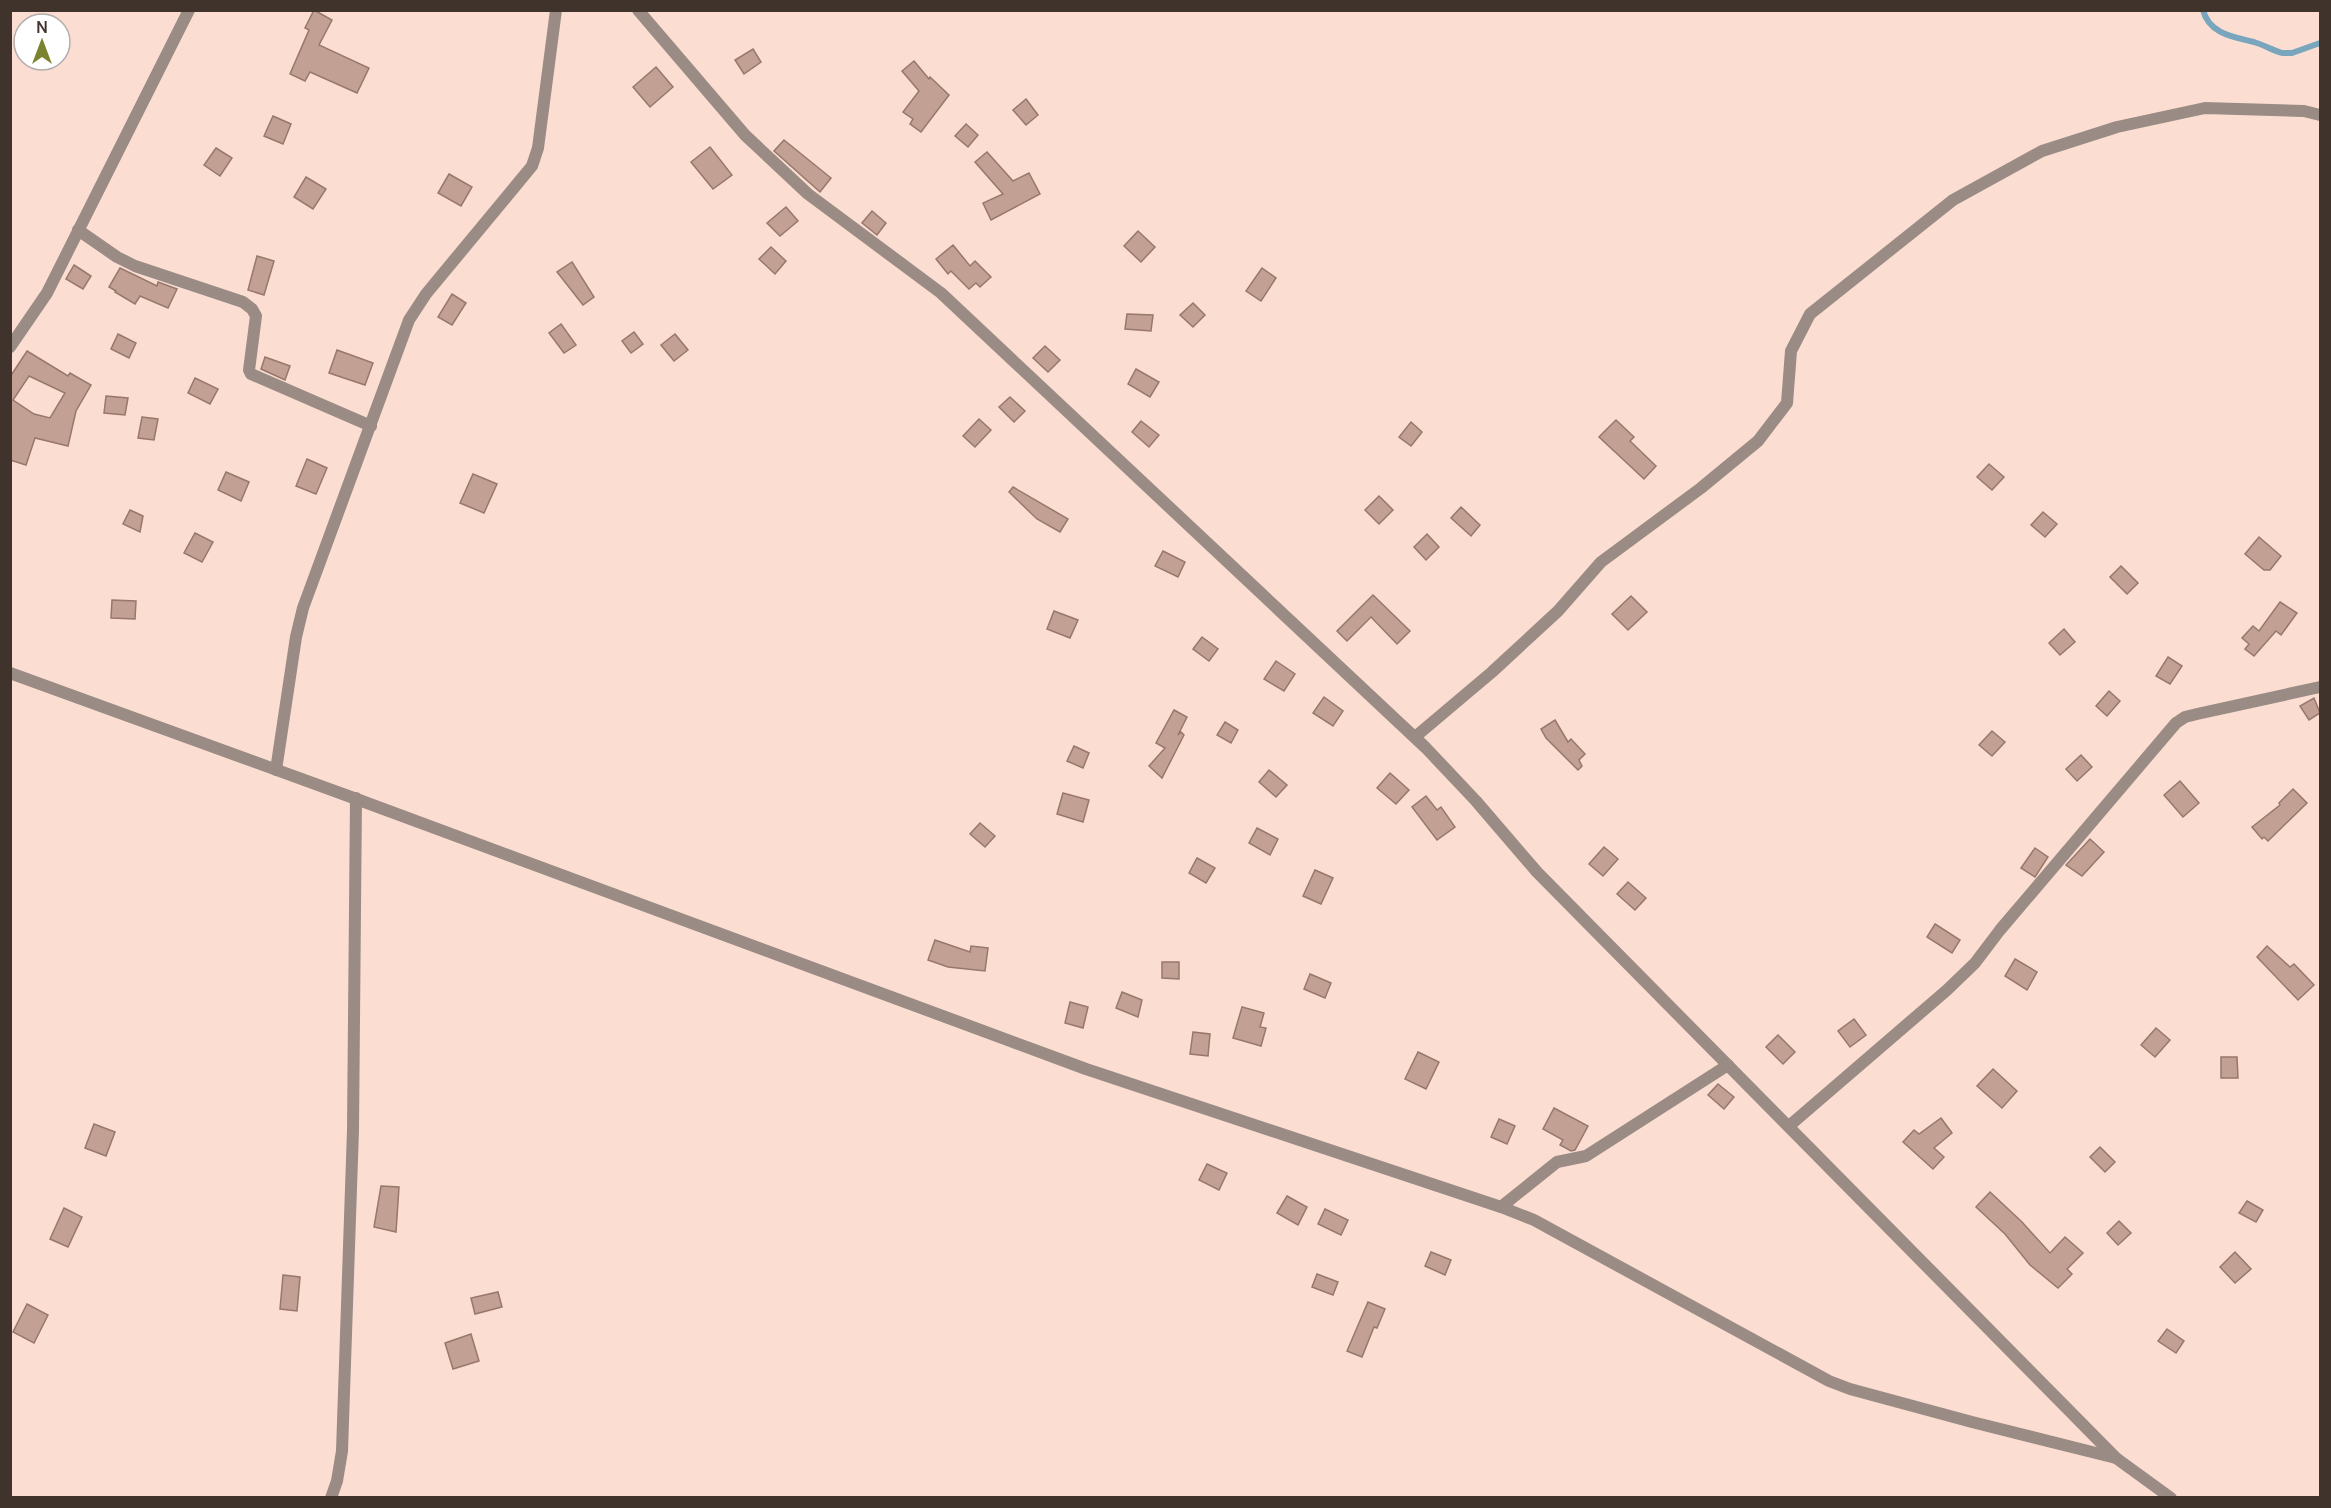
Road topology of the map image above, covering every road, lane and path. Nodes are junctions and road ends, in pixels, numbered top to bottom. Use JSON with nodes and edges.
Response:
{"nodes":[{"id":1,"x":189,"y":10,"type":"edge"},
{"id":2,"x":556,"y":10,"type":"edge"},
{"id":3,"x":638,"y":10,"type":"edge"},
{"id":4,"x":2320,"y":115,"type":"edge"},
{"id":5,"x":78,"y":231,"type":"junction"},
{"id":6,"x":10,"y":347,"type":"edge"},
{"id":7,"x":371,"y":426,"type":"junction"},
{"id":8,"x":10,"y":673,"type":"edge"},
{"id":9,"x":2320,"y":687,"type":"edge"},
{"id":10,"x":1415,"y":737,"type":"junction"},
{"id":11,"x":276,"y":770,"type":"junction"},
{"id":12,"x":356,"y":798,"type":"junction"},
{"id":13,"x":1728,"y":1065,"type":"junction"},
{"id":14,"x":1789,"y":1126,"type":"junction"},
{"id":15,"x":1501,"y":1207,"type":"junction"},
{"id":16,"x":2116,"y":1458,"type":"junction"},
{"id":17,"x":331,"y":1497,"type":"edge"},
{"id":18,"x":2171,"y":1497,"type":"edge"}],
"edges":[{"from":1,"to":5,"type":"street"},
{"from":2,"to":7,"type":"street"},
{"from":3,"to":10,"type":"street"},
{"from":4,"to":10,"type":"street"},
{"from":5,"to":6,"type":"street"},
{"from":5,"to":7,"type":"street"},
{"from":7,"to":11,"type":"street"},
{"from":8,"to":11,"type":"street"},
{"from":9,"to":14,"type":"street"},
{"from":10,"to":13,"type":"street"},
{"from":11,"to":12,"type":"street"},
{"from":12,"to":15,"type":"street"},
{"from":12,"to":17,"type":"street"},
{"from":13,"to":14,"type":"street"},
{"from":13,"to":15,"type":"street"},
{"from":14,"to":16,"type":"street"},
{"from":15,"to":16,"type":"street"},
{"from":16,"to":18,"type":"street"}]}
